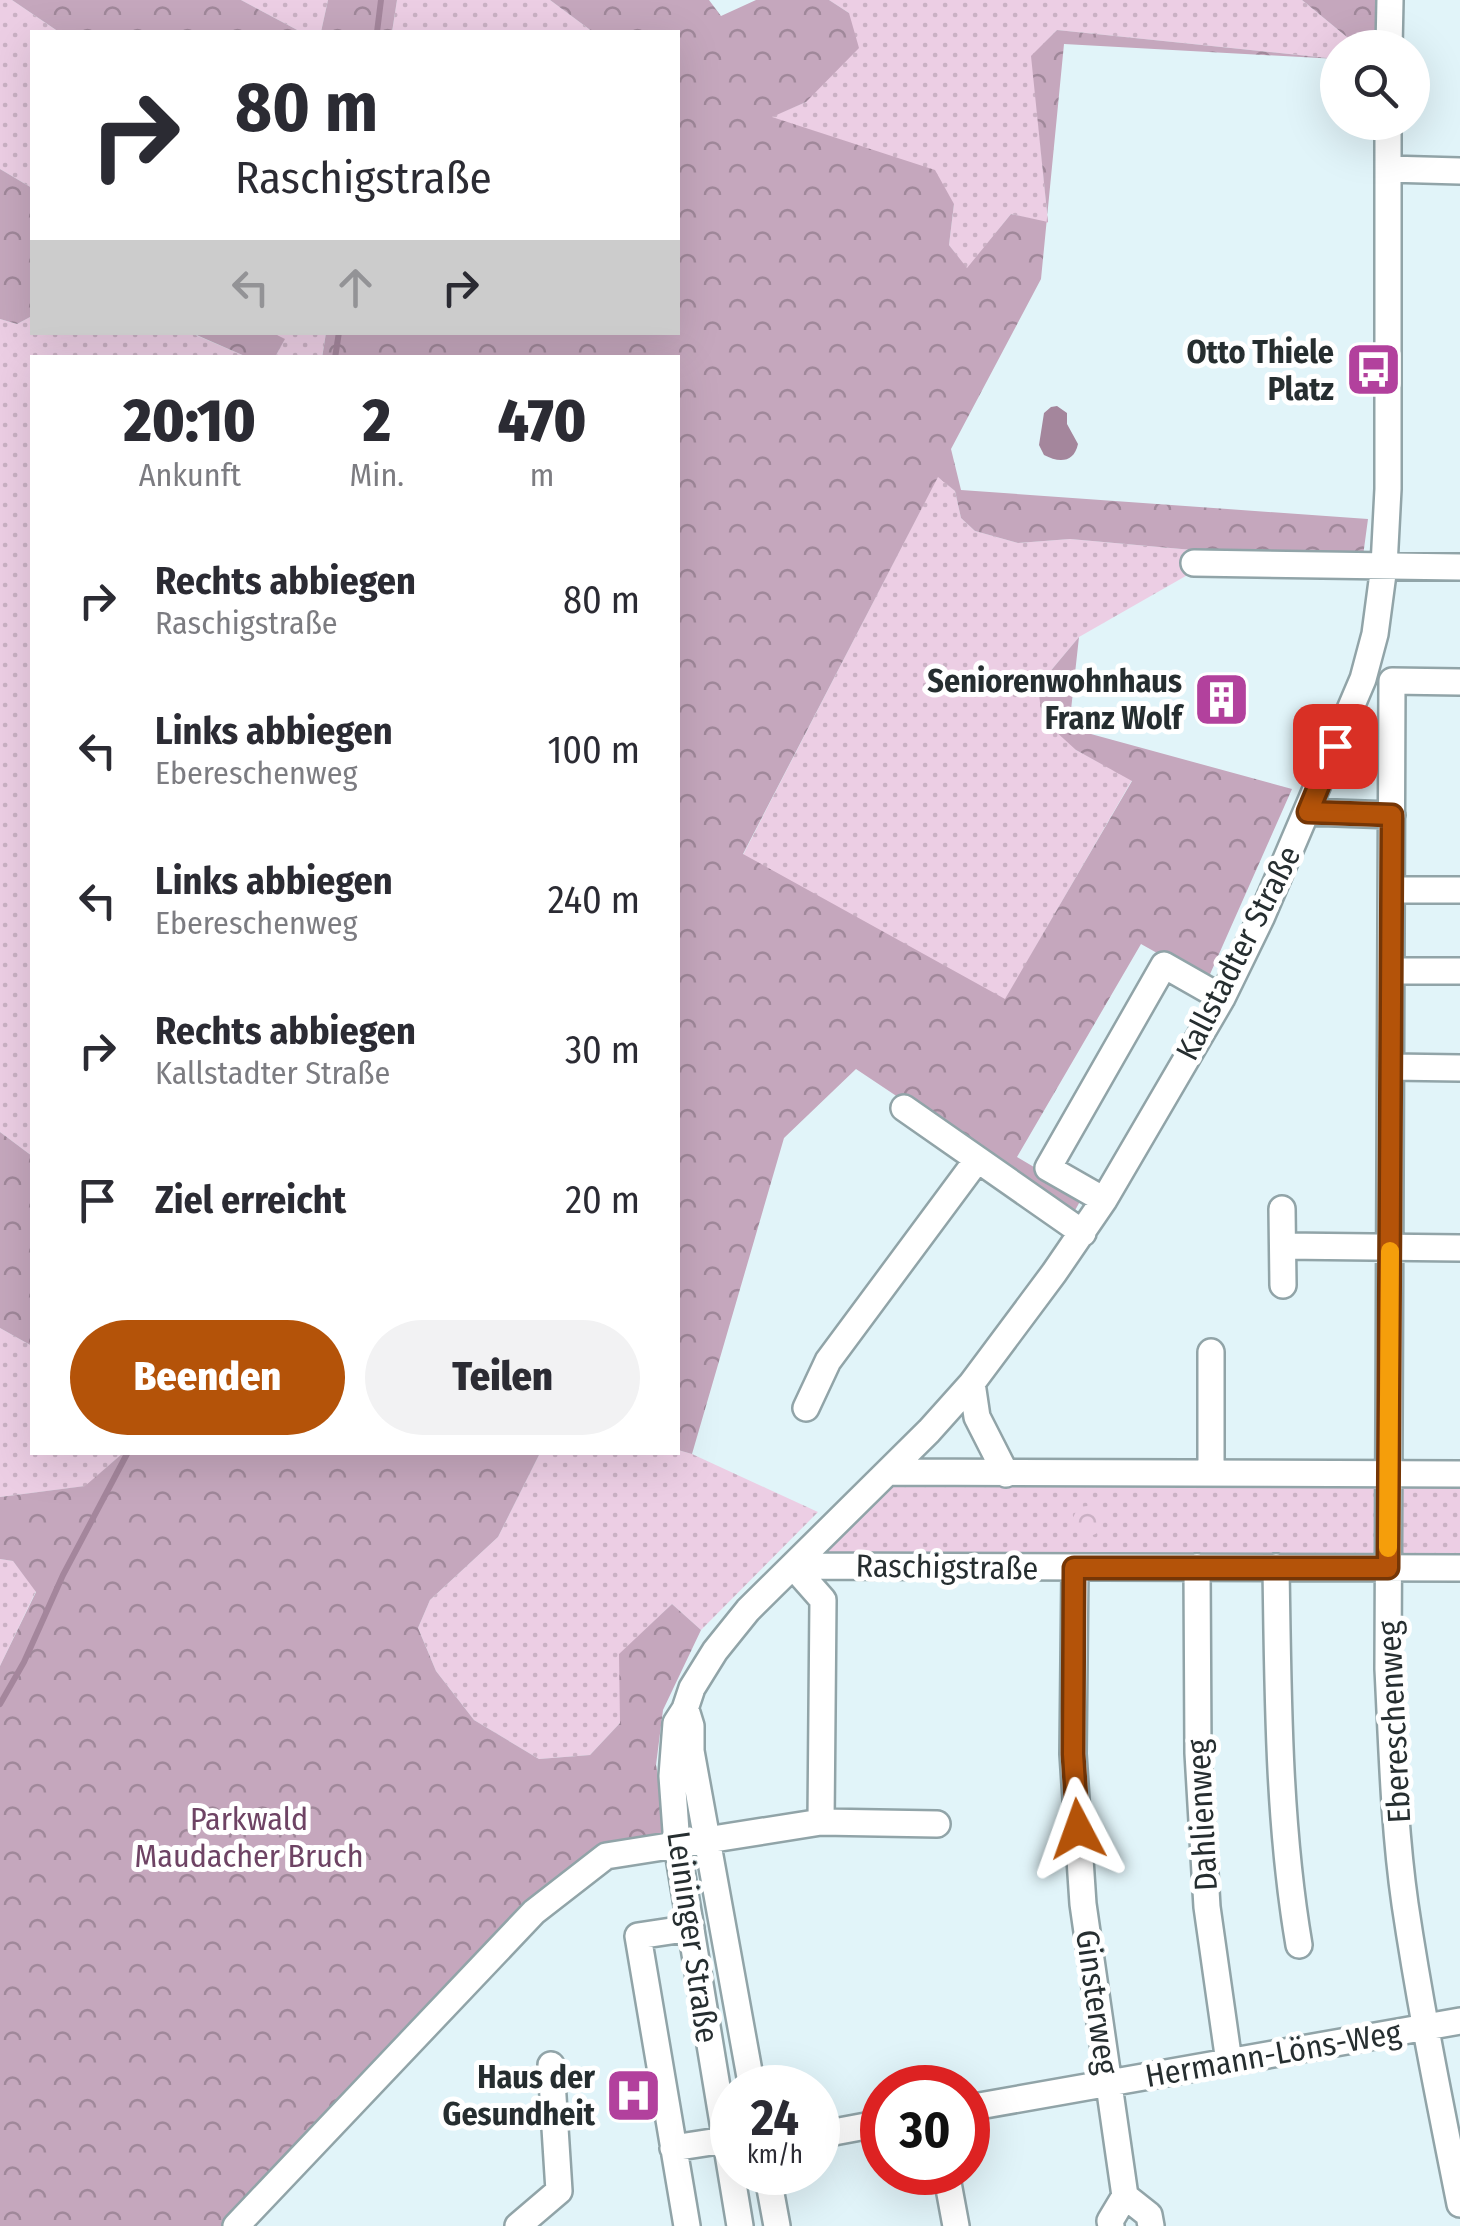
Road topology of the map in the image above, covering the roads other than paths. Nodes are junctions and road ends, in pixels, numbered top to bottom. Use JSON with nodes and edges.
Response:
{"nodes":[{"id":1,"x":1390,"y":0,"type":"edge"},
{"id":2,"x":1389,"y":30,"type":"edge"},
{"id":3,"x":1388,"y":140,"type":"edge"},
{"id":4,"x":1388,"y":170,"type":"junction"},
{"id":5,"x":1460,"y":171,"type":"edge"},
{"id":6,"x":1194,"y":563,"type":"dead end"},
{"id":7,"x":1384,"y":566,"type":"junction"},
{"id":8,"x":1460,"y":567,"type":"edge"},
{"id":9,"x":1460,"y":682,"type":"edge"},
{"id":10,"x":1308,"y":812,"type":"junction"},
{"id":11,"x":1392,"y":815,"type":"junction"},
{"id":12,"x":1392,"y":890,"type":"junction"},
{"id":13,"x":1460,"y":890,"type":"edge"},
{"id":14,"x":1391,"y":971,"type":"junction"},
{"id":15,"x":1460,"y":971,"type":"edge"},
{"id":16,"x":1222,"y":998,"type":"junction"},
{"id":17,"x":1391,"y":1067,"type":"junction"},
{"id":18,"x":1460,"y":1068,"type":"edge"},
{"id":19,"x":904,"y":1108,"type":"dead end"},
{"id":20,"x":977,"y":1160,"type":"junction"},
{"id":21,"x":1104,"y":1200,"type":"junction"},
{"id":22,"x":1282,"y":1209,"type":"dead end"},
{"id":23,"x":1083,"y":1233,"type":"junction"},
{"id":24,"x":1282,"y":1246,"type":"junction"},
{"id":25,"x":1390,"y":1247,"type":"junction"},
{"id":26,"x":1460,"y":1248,"type":"edge"},
{"id":27,"x":1283,"y":1285,"type":"dead end"},
{"id":28,"x":1212,"y":1352,"type":"dead end"},
{"id":29,"x":972,"y":1383,"type":"junction"},
{"id":30,"x":806,"y":1408,"type":"dead end"},
{"id":31,"x":890,"y":1472,"type":"junction"},
{"id":32,"x":1211,"y":1473,"type":"junction"},
{"id":33,"x":1006,"y":1474,"type":"junction"},
{"id":34,"x":1389,"y":1474,"type":"junction"},
{"id":35,"x":1460,"y":1474,"type":"edge"},
{"id":36,"x":793,"y":1566,"type":"junction"},
{"id":37,"x":1197,"y":1567,"type":"junction"},
{"id":38,"x":1074,"y":1568,"type":"junction"},
{"id":39,"x":1276,"y":1568,"type":"junction"},
{"id":40,"x":1388,"y":1568,"type":"junction"},
{"id":41,"x":1460,"y":1568,"type":"edge"},
{"id":42,"x":685,"y":1709,"type":"junction"},
{"id":43,"x":822,"y":1822,"type":"junction"},
{"id":44,"x":937,"y":1824,"type":"dead end"},
{"id":45,"x":709,"y":1840,"type":"junction"},
{"id":46,"x":677,"y":1845,"type":"junction"},
{"id":47,"x":691,"y":1928,"type":"junction"},
{"id":48,"x":1299,"y":1946,"type":"dead end"},
{"id":49,"x":1460,"y":2021,"type":"edge"},
{"id":50,"x":1425,"y":2028,"type":"junction"},
{"id":51,"x":1229,"y":2062,"type":"junction"},
{"id":52,"x":551,"y":2065,"type":"dead end"},
{"id":53,"x":714,"y":2065,"type":"edge"},
{"id":54,"x":748,"y":2065,"type":"edge"},
{"id":55,"x":1108,"y":2082,"type":"junction"},
{"id":56,"x":990,"y":2104,"type":"edge"},
{"id":57,"x":710,"y":2147,"type":"edge"},
{"id":58,"x":673,"y":2148,"type":"junction"},
{"id":59,"x":735,"y":2195,"type":"edge"},
{"id":60,"x":771,"y":2195,"type":"edge"},
{"id":61,"x":950,"y":2195,"type":"edge"},
{"id":62,"x":1125,"y":2196,"type":"junction"},
{"id":63,"x":1460,"y":2204,"type":"edge"},
{"id":64,"x":236,"y":2226,"type":"edge"},
{"id":65,"x":518,"y":2226,"type":"edge"},
{"id":66,"x":687,"y":2226,"type":"edge"},
{"id":67,"x":740,"y":2226,"type":"edge"},
{"id":68,"x":776,"y":2226,"type":"edge"},
{"id":69,"x":956,"y":2226,"type":"edge"},
{"id":70,"x":1111,"y":2226,"type":"edge"},
{"id":71,"x":1151,"y":2226,"type":"edge"}],
"edges":[{"from":1,"to":2,"type":"street"},
{"from":3,"to":4,"type":"street","name":"Kallstadter Straße"},
{"from":4,"to":5,"type":"street"},
{"from":4,"to":7,"type":"street","name":"Kallstadter Straße"},
{"from":6,"to":7,"type":"street"},
{"from":7,"to":8,"type":"street"},
{"from":7,"to":10,"type":"street","name":"Kallstadter Straße"},
{"from":9,"to":11,"type":"street","name":"Ebereschenweg"},
{"from":10,"to":11,"type":"street"},
{"from":10,"to":16,"type":"street","name":"Kallstadter Straße"},
{"from":11,"to":12,"type":"street","name":"Ebereschenweg"},
{"from":12,"to":13,"type":"street"},
{"from":12,"to":14,"type":"street","name":"Ebereschenweg"},
{"from":14,"to":15,"type":"street"},
{"from":14,"to":17,"type":"street","name":"Ebereschenweg"},
{"from":16,"to":21,"type":"street","name":"Kallstadter Straße"},
{"from":16,"to":21,"type":"street"},
{"from":17,"to":18,"type":"street"},
{"from":17,"to":25,"type":"street","name":"Ebereschenweg"},
{"from":19,"to":20,"type":"street"},
{"from":20,"to":23,"type":"street"},
{"from":20,"to":30,"type":"street"},
{"from":21,"to":23,"type":"street","name":"Kallstadter Straße"},
{"from":22,"to":24,"type":"street"},
{"from":23,"to":29,"type":"street","name":"Kallstadter Straße"},
{"from":24,"to":25,"type":"street"},
{"from":24,"to":27,"type":"street"},
{"from":25,"to":26,"type":"street"},
{"from":25,"to":34,"type":"street","name":"Ebereschenweg"},
{"from":28,"to":32,"type":"street"},
{"from":29,"to":31,"type":"street","name":"Kallstadter Straße"},
{"from":29,"to":33,"type":"street"},
{"from":31,"to":33,"type":"street"},
{"from":31,"to":36,"type":"street","name":"Leininger Straße"},
{"from":32,"to":33,"type":"street"},
{"from":32,"to":34,"type":"street"},
{"from":34,"to":35,"type":"street"},
{"from":34,"to":40,"type":"street","name":"Ebereschenweg"},
{"from":36,"to":38,"type":"street","name":"Raschigstraße"},
{"from":36,"to":42,"type":"street","name":"Leininger Straße"},
{"from":36,"to":43,"type":"street"},
{"from":37,"to":38,"type":"street","name":"Raschigstraße"},
{"from":37,"to":39,"type":"street","name":"Raschigstraße"},
{"from":37,"to":51,"type":"street","name":"Dahlienweg"},
{"from":38,"to":55,"type":"street","name":"Ginsterweg"},
{"from":39,"to":40,"type":"street","name":"Raschigstraße"},
{"from":39,"to":48,"type":"street"},
{"from":40,"to":41,"type":"street","name":"Raschigstraße"},
{"from":40,"to":50,"type":"street","name":"Ebereschenweg"},
{"from":42,"to":45,"type":"street","name":"Leininger Straße"},
{"from":42,"to":46,"type":"street","name":"Leininger Straße"},
{"from":43,"to":44,"type":"street"},
{"from":43,"to":45,"type":"street"},
{"from":45,"to":46,"type":"street"},
{"from":45,"to":54,"type":"street","name":"Leininger Straße"},
{"from":46,"to":47,"type":"street","name":"Leininger Straße"},
{"from":46,"to":64,"type":"street"},
{"from":47,"to":53,"type":"street","name":"Leininger Straße"},
{"from":47,"to":58,"type":"street"},
{"from":49,"to":50,"type":"street","name":"Hermann-Löns-Weg"},
{"from":50,"to":51,"type":"street","name":"Hermann-Löns-Weg"},
{"from":50,"to":63,"type":"street","name":"Ebereschenweg"},
{"from":51,"to":55,"type":"street","name":"Hermann-Löns-Weg"},
{"from":52,"to":65,"type":"street"},
{"from":55,"to":56,"type":"street","name":"Hermann-Löns-Weg"},
{"from":55,"to":62,"type":"street","name":"Ginsterweg"},
{"from":57,"to":58,"type":"street"},
{"from":58,"to":66,"type":"street"},
{"from":59,"to":67,"type":"street","name":"Leininger Straße"},
{"from":60,"to":68,"type":"street"},
{"from":61,"to":69,"type":"street"},
{"from":62,"to":70,"type":"street"},
{"from":62,"to":71,"type":"street"}]}
